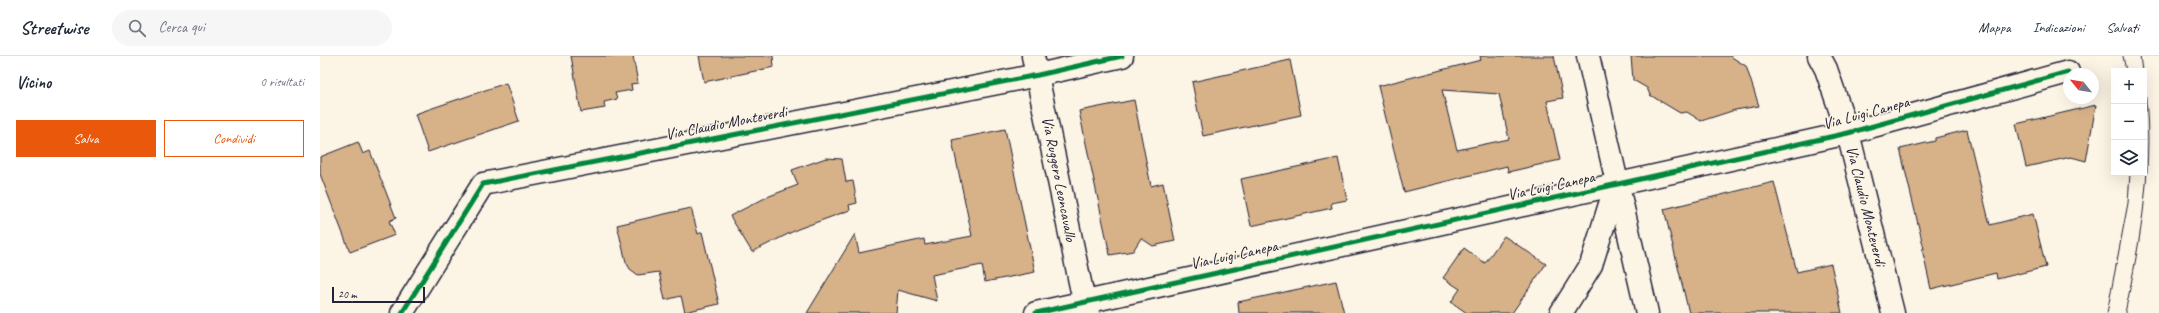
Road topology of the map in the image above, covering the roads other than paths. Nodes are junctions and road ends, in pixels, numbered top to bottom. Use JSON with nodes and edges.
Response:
{"nodes":[{"id":1,"x":1122,"y":56,"type":"edge"},
{"id":2,"x":1588,"y":56,"type":"edge"},
{"id":3,"x":1818,"y":56,"type":"edge"},
{"id":4,"x":1036,"y":66,"type":"edge"},
{"id":5,"x":2063,"y":73,"type":"edge"},
{"id":6,"x":1848,"y":133,"type":"junction"},
{"id":7,"x":1617,"y":184,"type":"junction"},
{"id":8,"x":1086,"y":308,"type":"edge"},
{"id":9,"x":402,"y":313,"type":"edge"},
{"id":10,"x":1036,"y":313,"type":"edge"},
{"id":11,"x":1561,"y":313,"type":"edge"},
{"id":12,"x":1647,"y":313,"type":"edge"},
{"id":13,"x":1893,"y":313,"type":"edge"}],
"edges":[{"from":1,"to":4,"type":"street","name":"Via Claudio Monteverdi"},
{"from":2,"to":7,"type":"street"},
{"from":3,"to":6,"type":"street","name":"Via Claudio Monteverdi"},
{"from":4,"to":8,"type":"street","name":"Via Ruggero Leoncavallo"},
{"from":4,"to":9,"type":"street","name":"Via Claudio Monteverdi"},
{"from":5,"to":6,"type":"street","name":"Via Luigi Canepa"},
{"from":6,"to":7,"type":"street","name":"Via Luigi Canepa"},
{"from":6,"to":13,"type":"street","name":"Via Claudio Monteverdi"},
{"from":7,"to":8,"type":"street","name":"Via Luigi Canepa"},
{"from":7,"to":11,"type":"street"},
{"from":7,"to":12,"type":"street"},
{"from":8,"to":10,"type":"street","name":"Via Luigi Canepa"}]}
